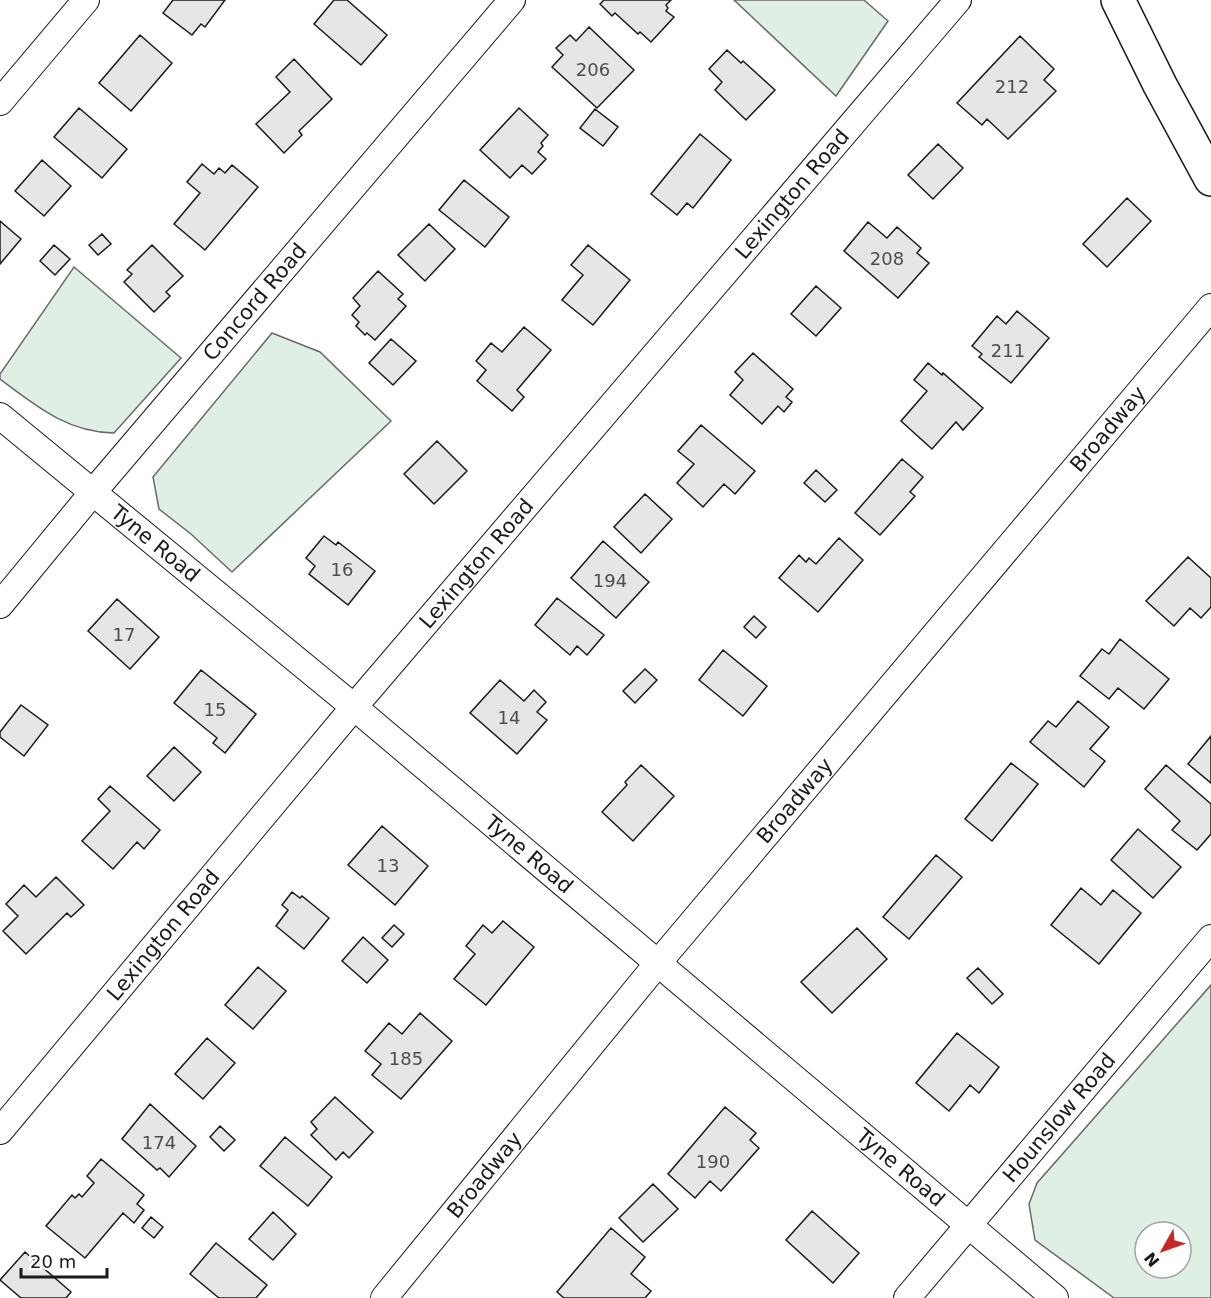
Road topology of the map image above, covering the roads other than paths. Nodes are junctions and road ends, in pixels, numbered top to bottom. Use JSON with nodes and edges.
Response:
{"nodes":[{"id":1,"x":86,"y":0,"type":"edge"},
{"id":2,"x":512,"y":0,"type":"edge"},
{"id":3,"x":958,"y":0,"type":"edge"},
{"id":4,"x":1118,"y":0,"type":"edge"},
{"id":5,"x":0,"y":102,"type":"edge"},
{"id":6,"x":1211,"y":179,"type":"edge"},
{"id":7,"x":1211,"y":307,"type":"edge"},
{"id":8,"x":0,"y":416,"type":"edge"},
{"id":9,"x":94,"y":491,"type":"junction"},
{"id":10,"x":0,"y":605,"type":"edge"},
{"id":11,"x":354,"y":707,"type":"junction"},
{"id":12,"x":1211,"y":938,"type":"edge"},
{"id":13,"x":658,"y":963,"type":"junction"},
{"id":14,"x":0,"y":1131,"type":"edge"},
{"id":15,"x":969,"y":1224,"type":"junction"},
{"id":16,"x":384,"y":1298,"type":"edge"},
{"id":17,"x":908,"y":1298,"type":"edge"},
{"id":18,"x":1055,"y":1298,"type":"edge"}],
"edges":[{"from":1,"to":5,"type":"street"},
{"from":2,"to":9,"type":"street","name":"Concord Road"},
{"from":3,"to":11,"type":"street","name":"Lexington Road"},
{"from":4,"to":6,"type":"street"},
{"from":7,"to":13,"type":"street","name":"Broadway"},
{"from":8,"to":9,"type":"street","name":"Tyne Road"},
{"from":9,"to":10,"type":"street","name":"Concord Road"},
{"from":9,"to":11,"type":"street","name":"Tyne Road"},
{"from":11,"to":13,"type":"street","name":"Tyne Road"},
{"from":11,"to":14,"type":"street","name":"Lexington Road"},
{"from":12,"to":15,"type":"street","name":"Hounslow Road"},
{"from":13,"to":15,"type":"street","name":"Tyne Road"},
{"from":13,"to":16,"type":"street","name":"Broadway"},
{"from":15,"to":17,"type":"street","name":"Hounslow Road"},
{"from":15,"to":18,"type":"street","name":"Tyne Road"}]}
